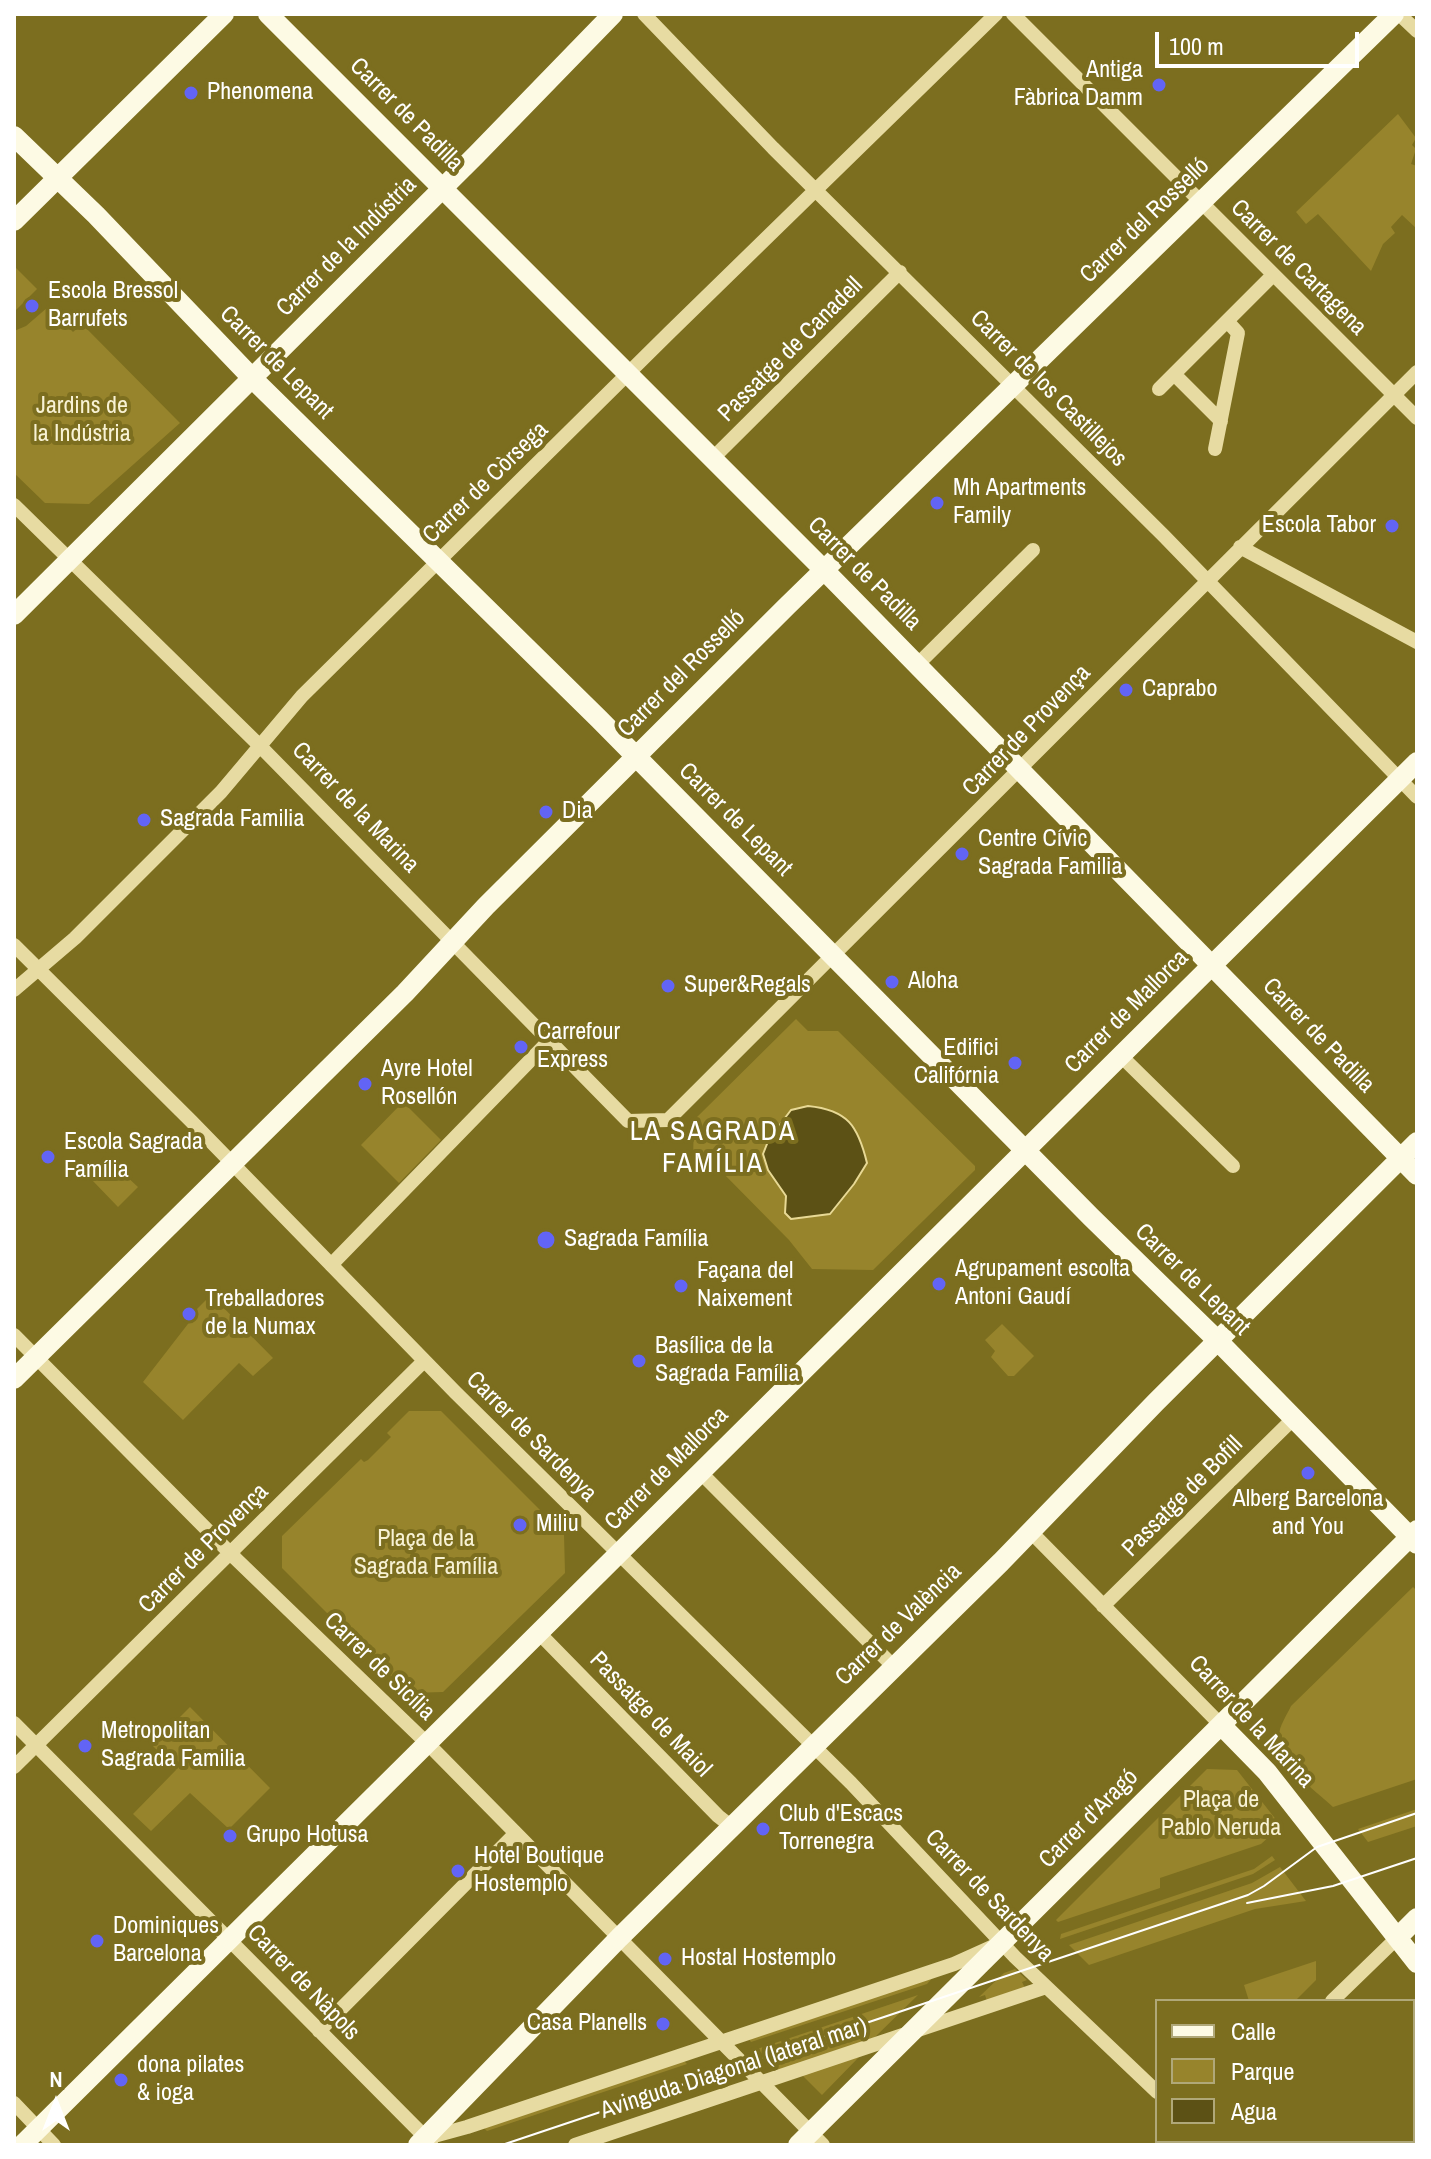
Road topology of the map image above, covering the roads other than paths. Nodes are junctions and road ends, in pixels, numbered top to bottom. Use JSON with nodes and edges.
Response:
{"nodes":[{"id":1,"x":224,"y":14,"type":"edge"},
{"id":2,"x":268,"y":14,"type":"edge"},
{"id":3,"x":613,"y":14,"type":"edge"},
{"id":4,"x":644,"y":14,"type":"edge"},
{"id":5,"x":996,"y":14,"type":"edge"},
{"id":6,"x":1013,"y":14,"type":"edge"},
{"id":7,"x":1397,"y":14,"type":"edge"},
{"id":8,"x":1417,"y":31,"type":"edge"},
{"id":9,"x":14,"y":136,"type":"edge"},
{"id":10,"x":57,"y":177,"type":"junction"},
{"id":11,"x":442,"y":189,"type":"junction"},
{"id":12,"x":816,"y":191,"type":"junction"},
{"id":13,"x":1202,"y":203,"type":"junction"},
{"id":14,"x":14,"y":221,"type":"edge"},
{"id":15,"x":900,"y":272,"type":"junction"},
{"id":16,"x":1273,"y":275,"type":"junction"},
{"id":17,"x":1227,"y":321,"type":"junction"},
{"id":18,"x":1417,"y":372,"type":"edge"},
{"id":19,"x":1174,"y":374,"type":"junction"},
{"id":20,"x":628,"y":375,"type":"junction"},
{"id":21,"x":253,"y":379,"type":"junction"},
{"id":22,"x":1014,"y":386,"type":"junction"},
{"id":23,"x":1159,"y":389,"type":"dead end"},
{"id":24,"x":1394,"y":394,"type":"junction"},
{"id":25,"x":1417,"y":418,"type":"edge"},
{"id":26,"x":1221,"y":421,"type":"junction"},
{"id":27,"x":1215,"y":449,"type":"dead end"},
{"id":28,"x":712,"y":459,"type":"junction"},
{"id":29,"x":14,"y":505,"type":"edge"},
{"id":30,"x":1240,"y":547,"type":"junction"},
{"id":31,"x":1033,"y":550,"type":"dead end"},
{"id":32,"x":68,"y":560,"type":"junction"},
{"id":33,"x":439,"y":560,"type":"junction"},
{"id":34,"x":824,"y":570,"type":"junction"},
{"id":35,"x":1206,"y":581,"type":"junction"},
{"id":36,"x":14,"y":615,"type":"edge"},
{"id":37,"x":1417,"y":642,"type":"edge"},
{"id":38,"x":917,"y":665,"type":"junction"},
{"id":39,"x":259,"y":745,"type":"junction"},
{"id":40,"x":635,"y":757,"type":"junction"},
{"id":41,"x":1417,"y":762,"type":"edge"},
{"id":42,"x":1019,"y":769,"type":"junction"},
{"id":43,"x":1399,"y":780,"type":"junction"},
{"id":44,"x":1417,"y":797,"type":"edge"},
{"id":45,"x":452,"y":942,"type":"junction"},
{"id":46,"x":14,"y":945,"type":"edge"},
{"id":47,"x":833,"y":955,"type":"junction"},
{"id":48,"x":1212,"y":965,"type":"junction"},
{"id":49,"x":38,"y":969,"type":"junction"},
{"id":50,"x":14,"y":990,"type":"edge"},
{"id":51,"x":549,"y":1041,"type":"junction"},
{"id":52,"x":1121,"y":1056,"type":"junction"},
{"id":53,"x":668,"y":1120,"type":"joint"},
{"id":54,"x":1417,"y":1142,"type":"edge"},
{"id":55,"x":1025,"y":1149,"type":"junction"},
{"id":56,"x":1401,"y":1158,"type":"junction"},
{"id":57,"x":233,"y":1164,"type":"junction"},
{"id":58,"x":1233,"y":1166,"type":"dead end"},
{"id":59,"x":1417,"y":1175,"type":"edge"},
{"id":60,"x":331,"y":1265,"type":"junction"},
{"id":61,"x":14,"y":1335,"type":"edge"},
{"id":62,"x":1218,"y":1341,"type":"junction"},
{"id":63,"x":36,"y":1357,"type":"junction"},
{"id":64,"x":424,"y":1361,"type":"junction"},
{"id":65,"x":14,"y":1379,"type":"edge"},
{"id":66,"x":1294,"y":1418,"type":"junction"},
{"id":67,"x":700,"y":1472,"type":"junction"},
{"id":68,"x":1031,"y":1532,"type":"junction"},
{"id":69,"x":1415,"y":1537,"type":"edge"},
{"id":70,"x":231,"y":1553,"type":"junction"},
{"id":71,"x":617,"y":1555,"type":"junction"},
{"id":72,"x":1103,"y":1606,"type":"junction"},
{"id":73,"x":538,"y":1632,"type":"junction"},
{"id":74,"x":894,"y":1667,"type":"junction"},
{"id":75,"x":14,"y":1723,"type":"edge"},
{"id":76,"x":1221,"y":1725,"type":"junction"},
{"id":77,"x":426,"y":1743,"type":"junction"},
{"id":78,"x":36,"y":1745,"type":"junction"},
{"id":79,"x":814,"y":1746,"type":"junction"},
{"id":80,"x":14,"y":1767,"type":"edge"},
{"id":81,"x":732,"y":1827,"type":"junction"},
{"id":82,"x":515,"y":1834,"type":"junction"},
{"id":83,"x":1417,"y":1918,"type":"edge"},
{"id":84,"x":619,"y":1938,"type":"junction"},
{"id":85,"x":1397,"y":1938,"type":"junction"},
{"id":86,"x":230,"y":1939,"type":"junction"},
{"id":87,"x":1002,"y":1943,"type":"junction"},
{"id":88,"x":1417,"y":1963,"type":"edge"},
{"id":89,"x":1046,"y":1987,"type":"junction"},
{"id":90,"x":1334,"y":1999,"type":"edge"},
{"id":91,"x":319,"y":2031,"type":"junction"},
{"id":92,"x":906,"y":2035,"type":"junction"},
{"id":93,"x":716,"y":2037,"type":"junction"},
{"id":94,"x":762,"y":2082,"type":"junction"},
{"id":95,"x":1155,"y":2090,"type":"edge"},
{"id":96,"x":14,"y":2103,"type":"edge"},
{"id":97,"x":39,"y":2129,"type":"junction"},
{"id":98,"x":811,"y":2141,"type":"edge"},
{"id":99,"x":422,"y":2143,"type":"edge"},
{"id":100,"x":22,"y":2145,"type":"edge"},
{"id":101,"x":54,"y":2145,"type":"edge"},
{"id":102,"x":575,"y":2145,"type":"edge"}],
"edges":[{"from":1,"to":10,"type":"main road"},
{"from":2,"to":11,"type":"main road","name":"Carrer de Padilla"},
{"from":3,"to":11,"type":"main road","name":"Carrer de la Indústria"},
{"from":4,"to":12,"type":"street","name":"Carrer de los Castillejos"},
{"from":5,"to":12,"type":"street","name":"Carrer de Còrsega"},
{"from":6,"to":13,"type":"street","name":"Carrer de Cartagena"},
{"from":7,"to":8,"type":"street"},
{"from":7,"to":13,"type":"main road","name":"Carrer del Rosselló"},
{"from":9,"to":10,"type":"main road","name":"Carrer de Lepant"},
{"from":10,"to":14,"type":"main road"},
{"from":10,"to":21,"type":"main road","name":"Carrer de Lepant"},
{"from":11,"to":20,"type":"main road","name":"Carrer de Padilla"},
{"from":11,"to":21,"type":"main road","name":"Carrer de la Indústria"},
{"from":12,"to":15,"type":"street","name":"Carrer de los Castillejos"},
{"from":12,"to":20,"type":"street","name":"Carrer de Còrsega"},
{"from":13,"to":16,"type":"street","name":"Carrer de Cartagena"},
{"from":13,"to":22,"type":"main road","name":"Carrer del Rosselló"},
{"from":15,"to":22,"type":"street","name":"Carrer de los Castillejos"},
{"from":15,"to":28,"type":"street","name":"Passatge de Canadell"},
{"from":16,"to":17,"type":"street"},
{"from":16,"to":24,"type":"street","name":"Carrer de Cartagena"},
{"from":17,"to":19,"type":"street"},
{"from":17,"to":26,"type":"street"},
{"from":18,"to":24,"type":"street","name":"Carrer de Provença"},
{"from":19,"to":23,"type":"street"},
{"from":19,"to":26,"type":"street"},
{"from":20,"to":28,"type":"main road","name":"Carrer de Padilla"},
{"from":20,"to":33,"type":"street","name":"Carrer de Còrsega"},
{"from":21,"to":32,"type":"main road","name":"Carrer de la Indústria"},
{"from":21,"to":33,"type":"main road","name":"Carrer de Lepant"},
{"from":22,"to":34,"type":"main road","name":"Carrer del Rosselló"},
{"from":22,"to":35,"type":"street","name":"Carrer de los Castillejos"},
{"from":24,"to":25,"type":"street","name":"Carrer de Cartagena"},
{"from":24,"to":30,"type":"street","name":"Carrer de Provença"},
{"from":26,"to":27,"type":"street"},
{"from":28,"to":34,"type":"main road","name":"Carrer de Padilla"},
{"from":29,"to":32,"type":"street","name":"Carrer de la Marina"},
{"from":30,"to":35,"type":"street","name":"Carrer de Provença"},
{"from":30,"to":37,"type":"street"},
{"from":31,"to":38,"type":"street"},
{"from":32,"to":36,"type":"main road","name":"Carrer de la Indústria"},
{"from":32,"to":39,"type":"street","name":"Carrer de la Marina"},
{"from":33,"to":39,"type":"street","name":"Carrer de Còrsega"},
{"from":33,"to":40,"type":"main road","name":"Carrer de Lepant"},
{"from":34,"to":38,"type":"main road","name":"Carrer de Padilla"},
{"from":34,"to":40,"type":"main road","name":"Carrer del Rosselló"},
{"from":35,"to":42,"type":"street","name":"Carrer de Provença"},
{"from":35,"to":43,"type":"street","name":"Carrer de los Castillejos"},
{"from":38,"to":42,"type":"main road","name":"Carrer de Padilla"},
{"from":39,"to":45,"type":"street","name":"Carrer de la Marina"},
{"from":39,"to":49,"type":"street","name":"Carrer de Còrsega"},
{"from":40,"to":45,"type":"main road","name":"Carrer del Rosselló"},
{"from":40,"to":47,"type":"main road","name":"Carrer de Lepant"},
{"from":41,"to":43,"type":"main road","name":"Carrer de Mallorca"},
{"from":42,"to":47,"type":"street","name":"Carrer de Provença"},
{"from":42,"to":48,"type":"main road","name":"Carrer de Padilla"},
{"from":43,"to":44,"type":"street","name":"Carrer de los Castillejos"},
{"from":43,"to":48,"type":"main road","name":"Carrer de Mallorca"},
{"from":45,"to":51,"type":"street","name":"Carrer de la Marina"},
{"from":45,"to":57,"type":"main road","name":"Carrer del Rosselló"},
{"from":46,"to":49,"type":"street","name":"Carrer de Sardenya"},
{"from":47,"to":53,"type":"street","name":"Carrer de Provença"},
{"from":47,"to":55,"type":"main road","name":"Carrer de Lepant"},
{"from":48,"to":52,"type":"main road","name":"Carrer de Mallorca"},
{"from":48,"to":56,"type":"main road","name":"Carrer de Padilla"},
{"from":49,"to":50,"type":"street","name":"Carrer de Còrsega"},
{"from":49,"to":57,"type":"street","name":"Carrer de Sardenya"},
{"from":51,"to":53,"type":"street","name":"Carrer de la Marina"},
{"from":51,"to":60,"type":"street"},
{"from":52,"to":55,"type":"main road","name":"Carrer de Mallorca"},
{"from":52,"to":58,"type":"street"},
{"from":54,"to":56,"type":"main road","name":"Carrer de València"},
{"from":55,"to":62,"type":"main road","name":"Carrer de Lepant"},
{"from":55,"to":67,"type":"main road","name":"Carrer de Mallorca"},
{"from":56,"to":59,"type":"main road","name":"Carrer de Padilla"},
{"from":56,"to":62,"type":"main road","name":"Carrer de València"},
{"from":57,"to":60,"type":"street","name":"Carrer de Sardenya"},
{"from":57,"to":63,"type":"main road","name":"Carrer del Rosselló"},
{"from":60,"to":64,"type":"street","name":"Carrer de Sardenya"},
{"from":61,"to":63,"type":"street","name":"Carrer de Sicília"},
{"from":62,"to":66,"type":"main road","name":"Carrer de Lepant"},
{"from":62,"to":68,"type":"main road","name":"Carrer de València"},
{"from":63,"to":65,"type":"main road","name":"Carrer del Rosselló"},
{"from":63,"to":70,"type":"street","name":"Carrer de Sicília"},
{"from":64,"to":70,"type":"street","name":"Carrer de Provença"},
{"from":64,"to":71,"type":"street","name":"Carrer de Sardenya"},
{"from":66,"to":69,"type":"main road","name":"Carrer de Lepant"},
{"from":66,"to":72,"type":"street","name":"Passatge de Bofill"},
{"from":67,"to":71,"type":"main road","name":"Carrer de Mallorca"},
{"from":67,"to":74,"type":"street"},
{"from":68,"to":72,"type":"street","name":"Carrer de la Marina"},
{"from":68,"to":74,"type":"main road","name":"Carrer de València"},
{"from":69,"to":76,"type":"main road","name":"Carrer d'Aragó"},
{"from":70,"to":77,"type":"street","name":"Carrer de Sicília"},
{"from":70,"to":78,"type":"street","name":"Carrer de Provença"},
{"from":71,"to":73,"type":"main road","name":"Carrer de Mallorca"},
{"from":71,"to":79,"type":"street","name":"Carrer de Sardenya"},
{"from":72,"to":76,"type":"street","name":"Carrer de la Marina"},
{"from":73,"to":77,"type":"main road","name":"Carrer de Mallorca"},
{"from":73,"to":81,"type":"street","name":"Passatge de Maiol"},
{"from":74,"to":79,"type":"main road","name":"Carrer de València"},
{"from":75,"to":78,"type":"street","name":"Carrer de Nàpols"},
{"from":76,"to":85,"type":"main road","name":"Carrer de la Marina"},
{"from":76,"to":87,"type":"main road","name":"Carrer d'Aragó"},
{"from":77,"to":82,"type":"street","name":"Carrer de Sicília"},
{"from":77,"to":86,"type":"main road","name":"Carrer de Mallorca"},
{"from":78,"to":80,"type":"street","name":"Carrer de Provença"},
{"from":78,"to":86,"type":"street","name":"Carrer de Nàpols"},
{"from":79,"to":81,"type":"main road","name":"Carrer de València"},
{"from":79,"to":87,"type":"street","name":"Carrer de Sardenya"},
{"from":81,"to":84,"type":"main road","name":"Carrer de València"},
{"from":82,"to":84,"type":"street","name":"Carrer de Sicília"},
{"from":82,"to":91,"type":"street"},
{"from":83,"to":85,"type":"main road"},
{"from":84,"to":93,"type":"street","name":"Carrer de Sicília"},
{"from":84,"to":99,"type":"main road","name":"Carrer de València"},
{"from":85,"to":88,"type":"main road","name":"Carrer de la Marina"},
{"from":85,"to":90,"type":"street"},
{"from":86,"to":91,"type":"street","name":"Carrer de Nàpols"},
{"from":86,"to":97,"type":"main road","name":"Carrer de Mallorca"},
{"from":87,"to":89,"type":"street","name":"Carrer de Sardenya"},
{"from":87,"to":92,"type":"main road","name":"Carrer d'Aragó"},
{"from":87,"to":93,"type":"street"},
{"from":89,"to":92,"type":"street","name":"Avinguda Diagonal (lateral mar)"},
{"from":89,"to":95,"type":"street","name":"Carrer de Sardenya"},
{"from":91,"to":99,"type":"street","name":"Carrer de Nàpols"},
{"from":92,"to":94,"type":"street","name":"Avinguda Diagonal (lateral mar)"},
{"from":92,"to":98,"type":"main road","name":"Carrer d'Aragó"},
{"from":93,"to":94,"type":"street","name":"Carrer de Sicília"},
{"from":93,"to":99,"type":"street"},
{"from":94,"to":98,"type":"street"},
{"from":94,"to":102,"type":"street","name":"Avinguda Diagonal (lateral mar)"},
{"from":96,"to":97,"type":"street"},
{"from":97,"to":100,"type":"main road","name":"Carrer de Mallorca"},
{"from":97,"to":101,"type":"street"}]}
